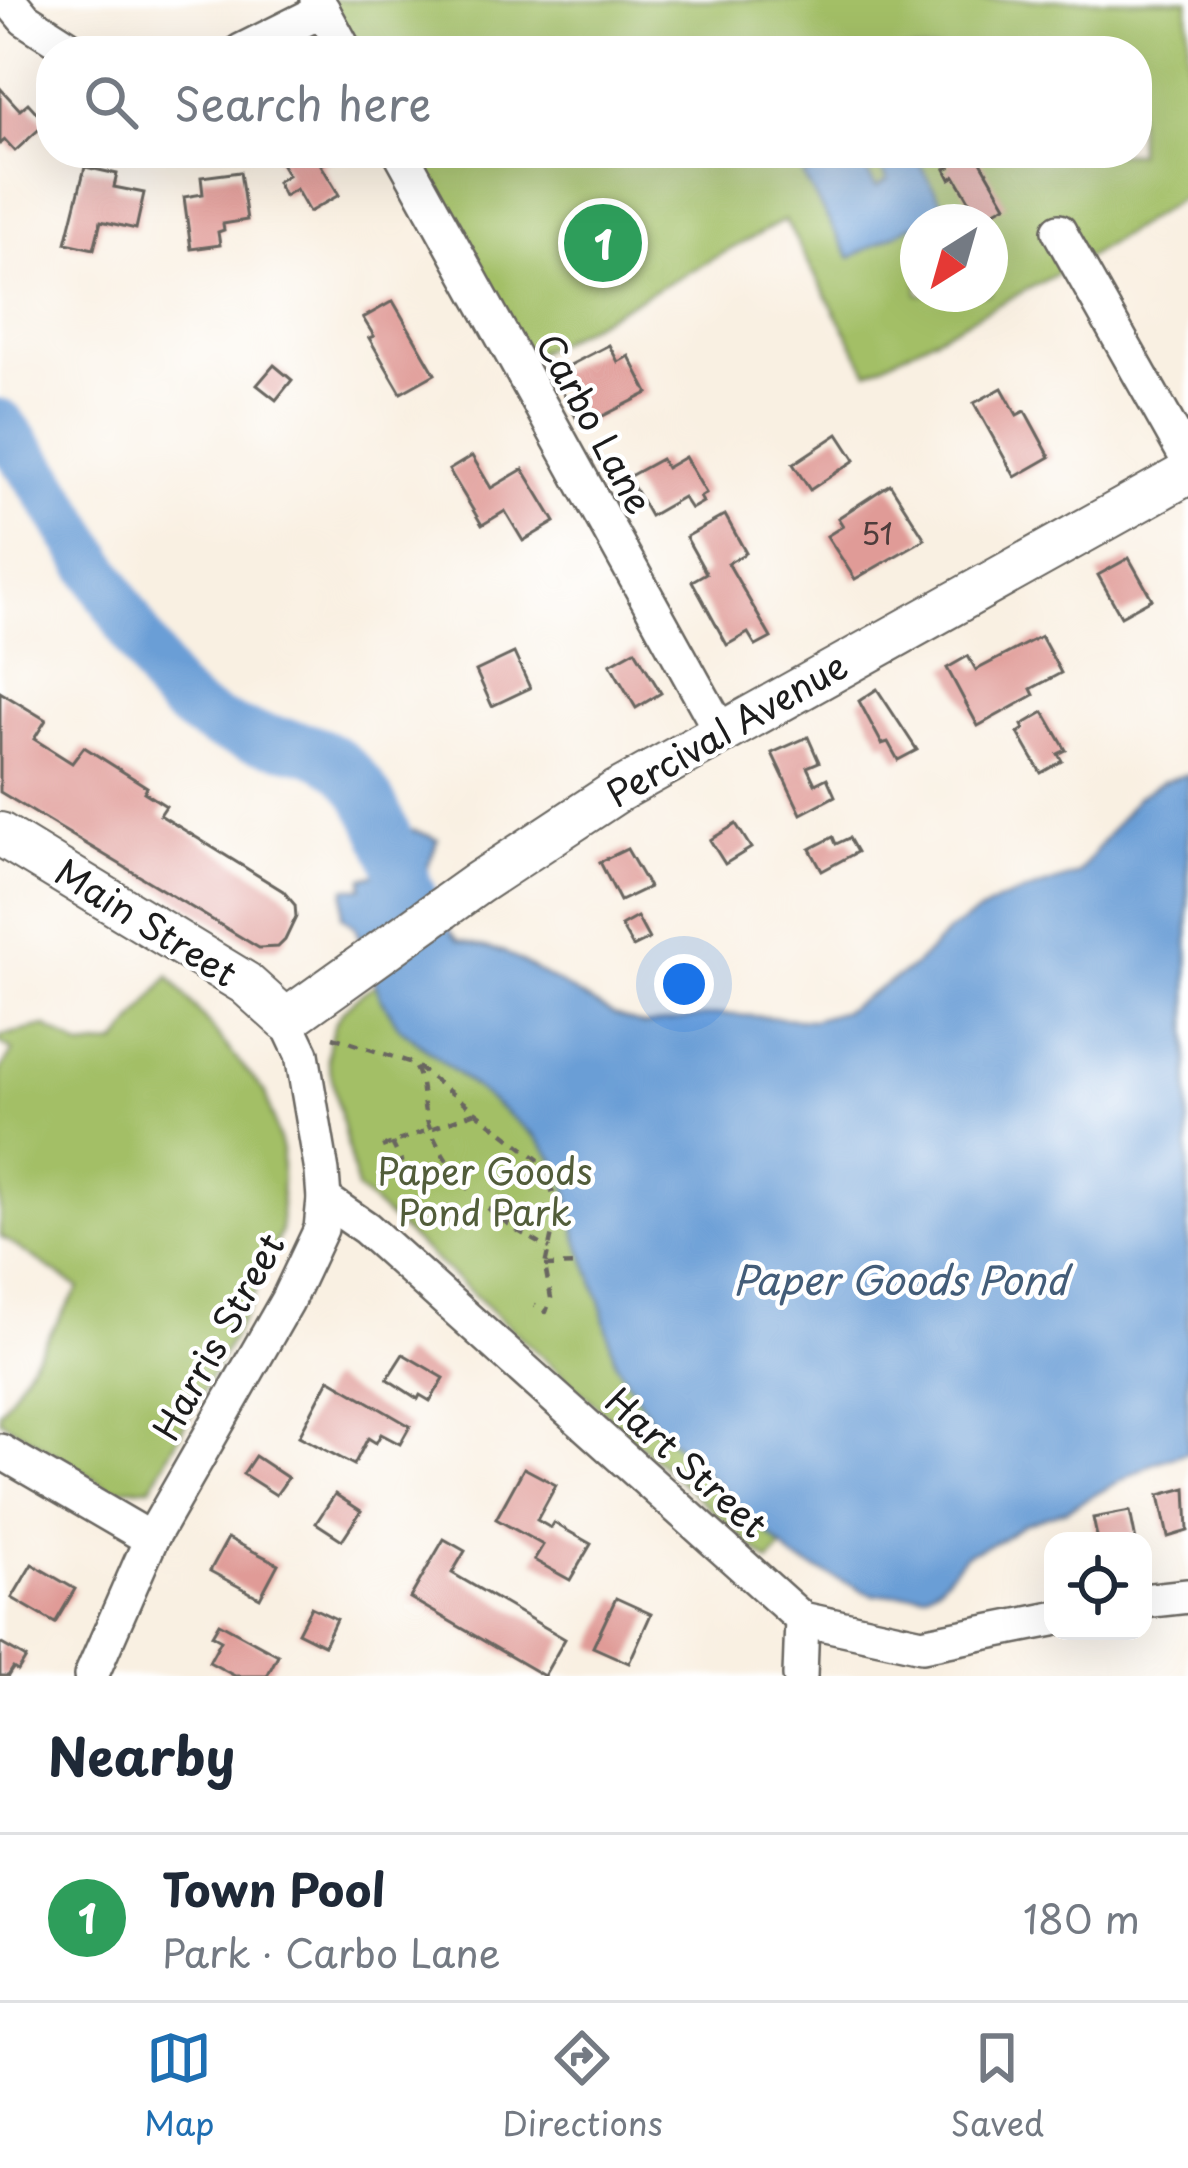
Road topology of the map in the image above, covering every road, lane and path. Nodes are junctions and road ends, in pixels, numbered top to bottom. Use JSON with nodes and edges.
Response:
{"nodes":[{"id":1,"x":10,"y":0,"type":"edge"},
{"id":2,"x":320,"y":5,"type":"edge"},
{"id":3,"x":52,"y":36,"type":"edge"},
{"id":4,"x":267,"y":36,"type":"edge"},
{"id":5,"x":337,"y":36,"type":"edge"},
{"id":6,"x":409,"y":168,"type":"edge"},
{"id":7,"x":1059,"y":232,"type":"dead end"},
{"id":8,"x":1188,"y":460,"type":"edge"},
{"id":9,"x":1188,"y":473,"type":"edge"},
{"id":10,"x":721,"y":732,"type":"junction"},
{"id":11,"x":0,"y":834,"type":"edge"},
{"id":12,"x":286,"y":1020,"type":"junction"},
{"id":13,"x":333,"y":1037,"type":"dead end"},
{"id":14,"x":412,"y":1063,"type":"junction"},
{"id":15,"x":476,"y":1112,"type":"junction"},
{"id":16,"x":431,"y":1128,"type":"junction"},
{"id":17,"x":392,"y":1143,"type":"junction"},
{"id":18,"x":382,"y":1147,"type":"dead end"},
{"id":19,"x":402,"y":1162,"type":"dead end"},
{"id":20,"x":324,"y":1199,"type":"junction"},
{"id":21,"x":550,"y":1249,"type":"junction"},
{"id":22,"x":578,"y":1265,"type":"dead end"},
{"id":23,"x":544,"y":1266,"type":"junction"},
{"id":24,"x":535,"y":1305,"type":"dead end"},
{"id":25,"x":0,"y":1451,"type":"edge"},
{"id":26,"x":152,"y":1539,"type":"junction"},
{"id":27,"x":1188,"y":1596,"type":"edge"},
{"id":28,"x":1152,"y":1600,"type":"edge"},
{"id":29,"x":802,"y":1619,"type":"junction"},
{"id":30,"x":1044,"y":1621,"type":"edge"},
{"id":31,"x":91,"y":1676,"type":"edge"},
{"id":32,"x":800,"y":1676,"type":"edge"}],
"edges":[{"from":1,"to":3,"type":"street"},
{"from":2,"to":4,"type":"street"},
{"from":2,"to":5,"type":"street"},
{"from":6,"to":10,"type":"street","name":"Carbo Lane"},
{"from":7,"to":8,"type":"street"},
{"from":9,"to":10,"type":"main road","name":"Percival Avenue"},
{"from":10,"to":12,"type":"main road","name":"Percival Avenue"},
{"from":11,"to":12,"type":"main road","name":"Main Street"},
{"from":12,"to":20,"type":"street","name":"Harris Street"},
{"from":13,"to":14,"type":"path"},
{"from":14,"to":15,"type":"path"},
{"from":14,"to":16,"type":"path"},
{"from":15,"to":16,"type":"path"},
{"from":15,"to":21,"type":"path"},
{"from":16,"to":17,"type":"path"},
{"from":16,"to":21,"type":"path"},
{"from":17,"to":18,"type":"path"},
{"from":17,"to":19,"type":"path"},
{"from":20,"to":26,"type":"street","name":"Harris Street"},
{"from":20,"to":29,"type":"street","name":"Hart Street"},
{"from":21,"to":23,"type":"path"},
{"from":22,"to":23,"type":"path"},
{"from":23,"to":24,"type":"path"},
{"from":25,"to":26,"type":"street"},
{"from":26,"to":31,"type":"street","name":"Harris Street"},
{"from":27,"to":28,"type":"street"},
{"from":29,"to":30,"type":"street","name":"Hart Street"},
{"from":29,"to":32,"type":"street"}]}
